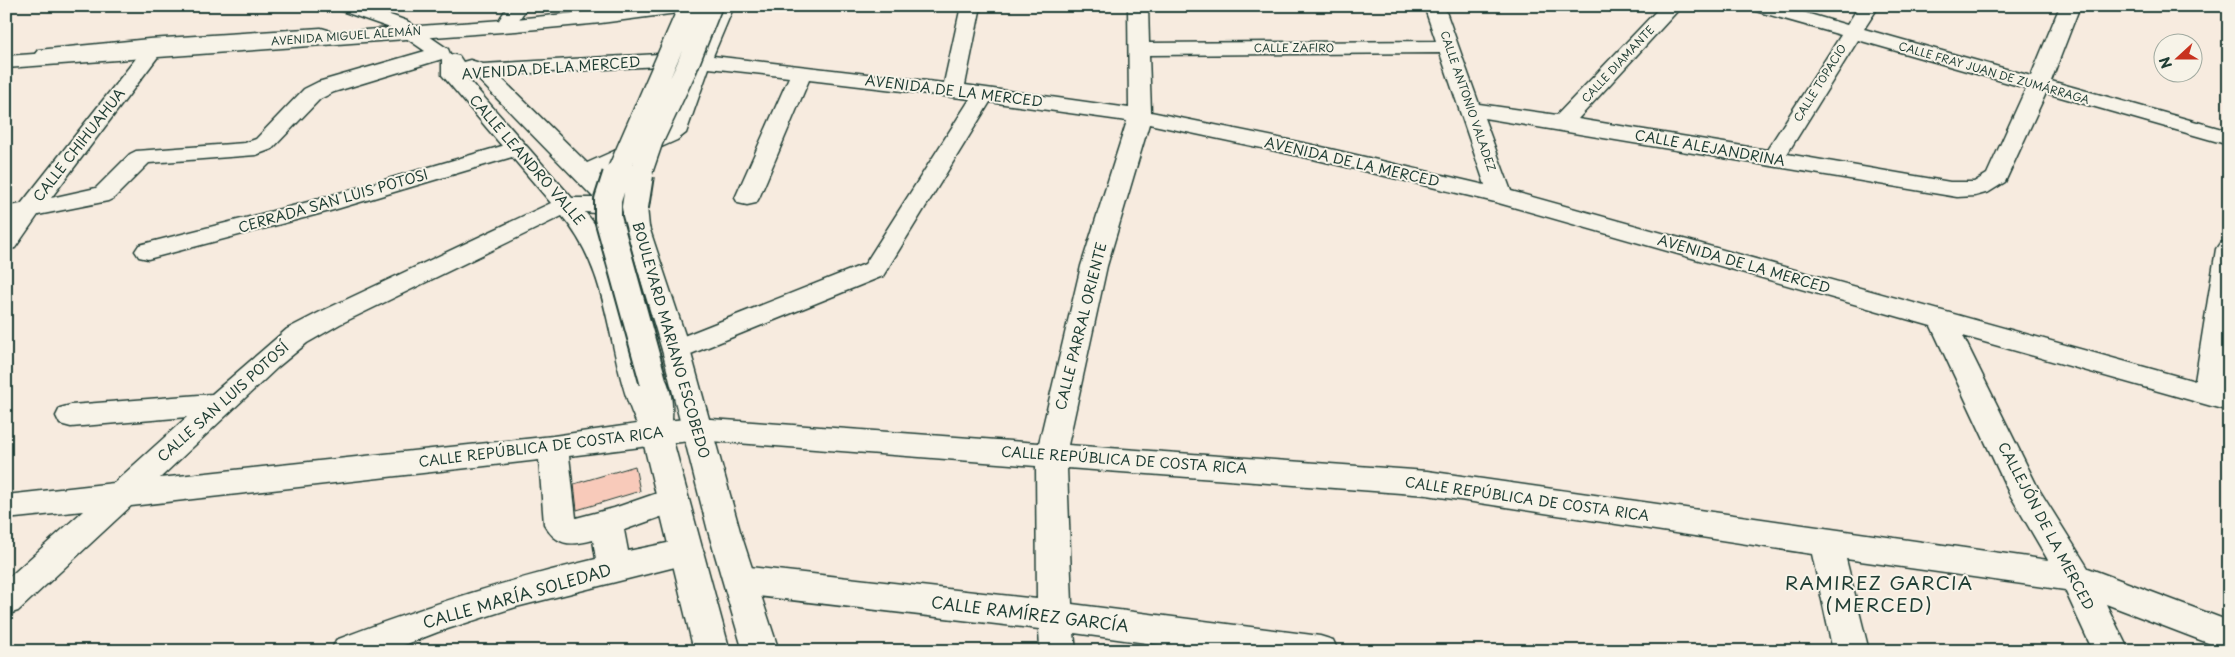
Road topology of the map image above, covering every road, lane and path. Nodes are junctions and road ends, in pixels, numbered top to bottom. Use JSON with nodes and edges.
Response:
{"nodes":[{"id":1,"x":346,"y":6,"type":"edge"},
{"id":2,"x":634,"y":6,"type":"edge"},
{"id":3,"x":658,"y":6,"type":"edge"},
{"id":4,"x":684,"y":6,"type":"edge"},
{"id":5,"x":690,"y":6,"type":"edge"},
{"id":6,"x":710,"y":6,"type":"edge"},
{"id":7,"x":724,"y":6,"type":"edge"},
{"id":8,"x":971,"y":6,"type":"edge"},
{"id":9,"x":1138,"y":6,"type":"edge"},
{"id":10,"x":1672,"y":6,"type":"edge"},
{"id":11,"x":1759,"y":6,"type":"edge"},
{"id":12,"x":1869,"y":6,"type":"edge"},
{"id":13,"x":2070,"y":6,"type":"edge"},
{"id":14,"x":514,"y":13,"type":"edge"},
{"id":15,"x":1443,"y":13,"type":"edge"},
{"id":16,"x":406,"y":29,"type":"junction"},
{"id":17,"x":1852,"y":33,"type":"junction"},
{"id":18,"x":1449,"y":47,"type":"junction"},
{"id":19,"x":1138,"y":49,"type":"junction"},
{"id":20,"x":154,"y":50,"type":"junction"},
{"id":21,"x":6,"y":52,"type":"edge"},
{"id":22,"x":6,"y":57,"type":"edge"},
{"id":23,"x":659,"y":60,"type":"junction"},
{"id":24,"x":701,"y":61,"type":"junction"},
{"id":25,"x":6,"y":62,"type":"edge"},
{"id":26,"x":449,"y":63,"type":"junction"},
{"id":27,"x":481,"y":70,"type":"junction"},
{"id":28,"x":802,"y":72,"type":"junction"},
{"id":29,"x":2038,"y":86,"type":"junction"},
{"id":30,"x":953,"y":90,"type":"junction"},
{"id":31,"x":983,"y":95,"type":"junction"},
{"id":32,"x":1470,"y":109,"type":"junction"},
{"id":33,"x":1140,"y":116,"type":"junction"},
{"id":34,"x":1563,"y":122,"type":"junction"},
{"id":35,"x":2229,"y":138,"type":"edge"},
{"id":36,"x":518,"y":148,"type":"junction"},
{"id":37,"x":569,"y":157,"type":"junction"},
{"id":38,"x":1772,"y":160,"type":"junction"},
{"id":39,"x":586,"y":173,"type":"junction"},
{"id":40,"x":1501,"y":196,"type":"junction"},
{"id":41,"x":746,"y":198,"type":"dead end"},
{"id":42,"x":567,"y":205,"type":"junction"},
{"id":43,"x":18,"y":212,"type":"edge"},
{"id":44,"x":636,"y":217,"type":"junction"},
{"id":45,"x":6,"y":242,"type":"edge"},
{"id":46,"x":2229,"y":249,"type":"edge"},
{"id":47,"x":148,"y":251,"type":"dead end"},
{"id":48,"x":1942,"y":320,"type":"junction"},
{"id":49,"x":676,"y":350,"type":"junction"},
{"id":50,"x":2218,"y":398,"type":"edge"},
{"id":51,"x":221,"y":404,"type":"junction"},
{"id":52,"x":71,"y":416,"type":"dead end"},
{"id":53,"x":697,"y":429,"type":"junction"},
{"id":54,"x":656,"y":432,"type":"junction"},
{"id":55,"x":553,"y":447,"type":"junction"},
{"id":56,"x":1051,"y":455,"type":"junction"},
{"id":57,"x":122,"y":495,"type":"junction"},
{"id":58,"x":672,"y":500,"type":"junction"},
{"id":59,"x":6,"y":507,"type":"edge"},
{"id":60,"x":606,"y":523,"type":"junction"},
{"id":61,"x":1826,"y":543,"type":"junction"},
{"id":62,"x":687,"y":552,"type":"junction"},
{"id":63,"x":614,"y":567,"type":"junction"},
{"id":64,"x":2076,"y":578,"type":"junction"},
{"id":65,"x":740,"y":580,"type":"junction"},
{"id":66,"x":6,"y":602,"type":"edge"},
{"id":67,"x":1055,"y":616,"type":"junction"},
{"id":68,"x":2229,"y":636,"type":"edge"},
{"id":69,"x":349,"y":651,"type":"edge"},
{"id":70,"x":712,"y":651,"type":"edge"},
{"id":71,"x":761,"y":651,"type":"edge"},
{"id":72,"x":1058,"y":651,"type":"edge"},
{"id":73,"x":1320,"y":651,"type":"edge"},
{"id":74,"x":1851,"y":651,"type":"edge"},
{"id":75,"x":2111,"y":651,"type":"edge"}],
"edges":[{"from":1,"to":16,"type":"street","name":"CALLE LEANDRO VALLE"},
{"from":2,"to":14,"type":"street","name":"AVENIDA MIGUEL ALEMÁN"},
{"from":3,"to":16,"type":"street"},
{"from":4,"to":16,"type":"street","name":"AVENIDA MIGUEL ALEMÁN"},
{"from":4,"to":23,"type":"street"},
{"from":5,"to":54,"type":"street","name":"BOULEVARD MARIANO ESCOBEDO","bridge":true},
{"from":6,"to":44,"type":"street","name":"BOULEVARD MARIANO ESCOBEDO","bridge":true},
{"from":7,"to":24,"type":"street"},
{"from":8,"to":30,"type":"street"},
{"from":9,"to":19,"type":"street","name":"CALLE PARRAL ORIENTE"},
{"from":10,"to":34,"type":"street","name":"CALLE DIAMANTE"},
{"from":11,"to":17,"type":"street","name":"CALLE FRAY JUAN DE ZUMÁRRAGA"},
{"from":12,"to":17,"type":"street","name":"CALLE TOPACIO"},
{"from":13,"to":29,"type":"street","name":"CALLE ALEJANDRINA"},
{"from":14,"to":16,"type":"street","name":"AVENIDA MIGUEL ALEMÁN"},
{"from":15,"to":18,"type":"street","name":"CALLE ANTONIO VALADEZ"},
{"from":16,"to":20,"type":"street","name":"AVENIDA MIGUEL ALEMÁN"},
{"from":16,"to":21,"type":"street","name":"AVENIDA MIGUEL ALEMÁN"},
{"from":16,"to":22,"type":"street"},
{"from":16,"to":26,"type":"street","name":"CALLE LEANDRO VALLE"},
{"from":17,"to":29,"type":"street","name":"CALLE FRAY JUAN DE ZUMÁRRAGA"},
{"from":17,"to":38,"type":"street","name":"CALLE TOPACIO"},
{"from":18,"to":19,"type":"street","name":"CALLE ZAFIRO"},
{"from":18,"to":32,"type":"street","name":"CALLE ANTONIO VALADEZ"},
{"from":19,"to":33,"type":"street","name":"CALLE PARRAL ORIENTE"},
{"from":20,"to":25,"type":"street","name":"AVENIDA MIGUEL ALEMÁN"},
{"from":20,"to":43,"type":"street","name":"CALLE CHIHUAHUA"},
{"from":23,"to":24,"type":"street","name":"AVENIDA DE LA MERCED"},
{"from":23,"to":27,"type":"street","name":"AVENIDA DE LA MERCED"},
{"from":23,"to":37,"type":"street"},
{"from":24,"to":28,"type":"street","name":"AVENIDA DE LA MERCED"},
{"from":24,"to":39,"type":"street"},
{"from":26,"to":27,"type":"street","name":"CALLE LEANDRO VALLE"},
{"from":26,"to":36,"type":"street","name":"CALLE LEANDRO VALLE"},
{"from":26,"to":43,"type":"street"},
{"from":27,"to":37,"type":"street","name":"CALLE LEANDRO VALLE"},
{"from":28,"to":30,"type":"street","name":"AVENIDA DE LA MERCED"},
{"from":28,"to":41,"type":"street"},
{"from":29,"to":35,"type":"street","name":"CALLE FRAY JUAN DE ZUMÁRRAGA"},
{"from":29,"to":38,"type":"street","name":"CALLE ALEJANDRINA"},
{"from":30,"to":31,"type":"street","name":"AVENIDA DE LA MERCED"},
{"from":31,"to":33,"type":"street","name":"AVENIDA DE LA MERCED"},
{"from":31,"to":49,"type":"street"},
{"from":32,"to":34,"type":"street","name":"CALLE ALEJANDRINA"},
{"from":32,"to":40,"type":"street","name":"CALLE ANTONIO VALADEZ"},
{"from":33,"to":40,"type":"street","name":"AVENIDA DE LA MERCED"},
{"from":33,"to":56,"type":"street","name":"CALLE PARRAL ORIENTE"},
{"from":34,"to":38,"type":"street","name":"CALLE ALEJANDRINA"},
{"from":36,"to":42,"type":"street","name":"CALLE LEANDRO VALLE"},
{"from":36,"to":47,"type":"street","name":"CERRADA SAN LUIS POTOSI"},
{"from":37,"to":39,"type":"street","name":"CALLE LEANDRO VALLE"},
{"from":39,"to":44,"type":"street","name":"CALLE LEANDRO VALLE"},
{"from":40,"to":48,"type":"street","name":"AVENIDA DE LA MERCED"},
{"from":42,"to":44,"type":"street","name":"CALLE SAN LUIS POTOSÍ"},
{"from":42,"to":51,"type":"street","name":"CALLE SAN LUIS POTOSÍ"},
{"from":42,"to":54,"type":"street","name":"CALLE LEANDRO VALLE"},
{"from":43,"to":45,"type":"street","name":"CALLE CHIHUAHUA"},
{"from":44,"to":49,"type":"street","name":"BOULEVARD MARIANO ESCOBEDO"},
{"from":46,"to":50,"type":"street"},
{"from":48,"to":50,"type":"street","name":"AVENIDA DE LA MERCED"},
{"from":48,"to":64,"type":"street","name":"CALLEJÓN DE LA MERCED"},
{"from":49,"to":53,"type":"street","name":"BOULEVARD MARIANO ESCOBEDO"},
{"from":51,"to":52,"type":"street"},
{"from":51,"to":57,"type":"street","name":"CALLE SAN LUIS POTOSÍ"},
{"from":53,"to":54,"type":"street","name":"CALLE REPÚBLICA DE COSTA RICA"},
{"from":53,"to":56,"type":"street","name":"CALLE REPÚBLICA DE COSTA RICA"},
{"from":53,"to":65,"type":"street","name":"BOULEVARD MARIANO ESCOBEDO"},
{"from":54,"to":55,"type":"street","name":"CALLE REPÚBLICA DE COSTA RICA"},
{"from":54,"to":58,"type":"street","name":"BOULEVARD MARIANO ESCOBEDO"},
{"from":55,"to":57,"type":"street","name":"CALLE REPÚBLICA DE COSTA RICA"},
{"from":55,"to":60,"type":"street"},
{"from":56,"to":61,"type":"street","name":"CALLE REPÚBLICA DE COSTA RICA"},
{"from":56,"to":67,"type":"street","name":"CALLE PARRAL ORIENTE"},
{"from":57,"to":59,"type":"street","name":"CALLE REPÚBLICA DE COSTA RICA"},
{"from":57,"to":66,"type":"street","name":"CALLE SAN LUIS POTOSÍ"},
{"from":58,"to":60,"type":"street"},
{"from":58,"to":62,"type":"street","name":"BOULEVARD MARIANO ESCOBEDO"},
{"from":60,"to":63,"type":"street"},
{"from":61,"to":64,"type":"street","name":"CALLE REPÚBLICA DE COSTA RICA"},
{"from":61,"to":74,"type":"street"},
{"from":62,"to":63,"type":"street","name":"CALLE MARÍA SOLEDAD"},
{"from":62,"to":70,"type":"street","name":"BOULEVARD MARIANO ESCOBEDO"},
{"from":63,"to":69,"type":"street","name":"CALLE MARÍA SOLEDAD"},
{"from":64,"to":68,"type":"street","name":"CALLE REPÚBLICA DE COSTA RICA"},
{"from":64,"to":75,"type":"street","name":"CALLEJÓN DE LA MERCED"},
{"from":65,"to":67,"type":"street","name":"CALLE RAMÍREZ GARCÍA"},
{"from":65,"to":71,"type":"street","name":"BOULEVARD MARIANO ESCOBEDO"},
{"from":67,"to":72,"type":"street","name":"CALLE PARRAL ORIENTE"},
{"from":67,"to":73,"type":"street","name":"CALLE RAMÍREZ GARCÍA"}]}
